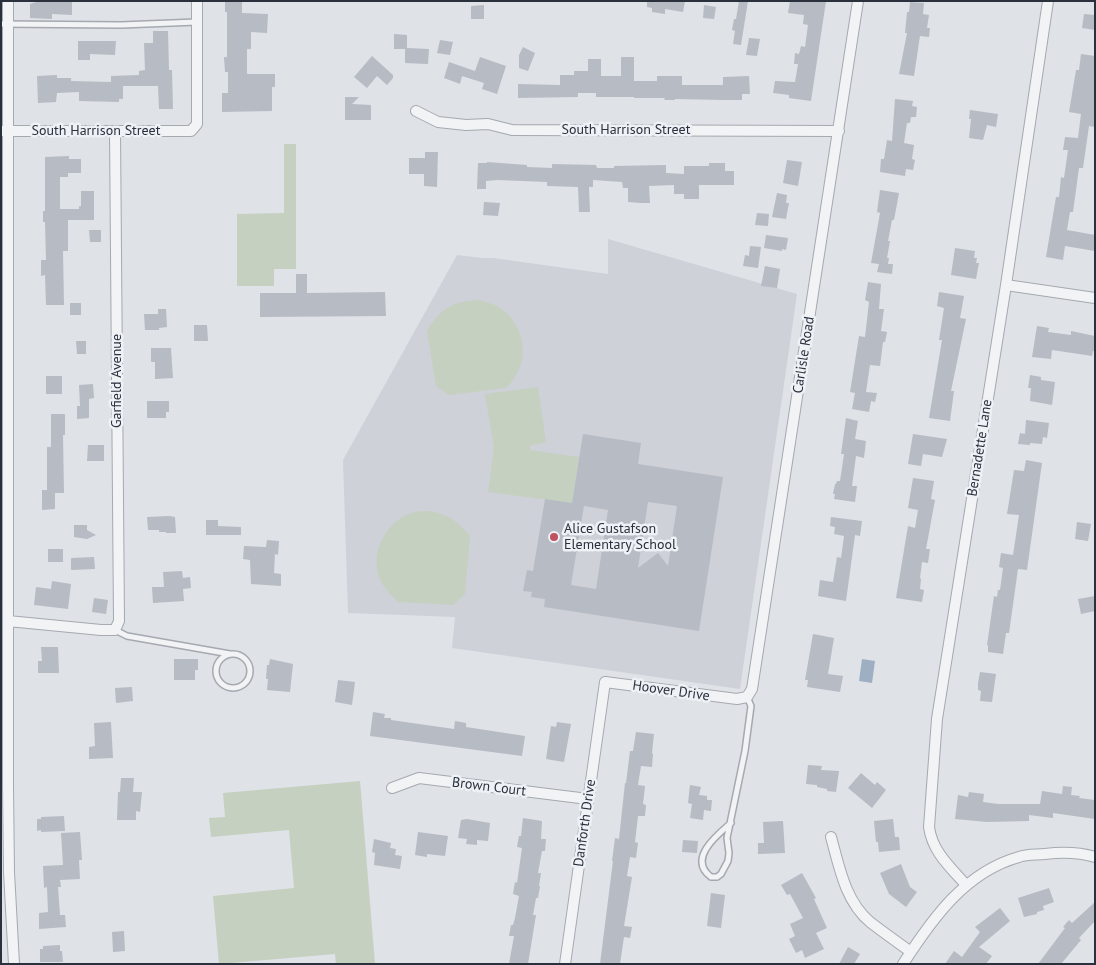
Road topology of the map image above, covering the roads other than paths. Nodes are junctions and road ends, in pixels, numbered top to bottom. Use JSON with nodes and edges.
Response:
{"nodes":[{"id":1,"x":8,"y":1,"type":"edge"},
{"id":2,"x":197,"y":1,"type":"edge"},
{"id":3,"x":858,"y":1,"type":"edge"},
{"id":4,"x":1048,"y":1,"type":"edge"},
{"id":5,"x":197,"y":22,"type":"junction"},
{"id":6,"x":5,"y":24,"type":"edge"},
{"id":7,"x":416,"y":111,"type":"dead end"},
{"id":8,"x":5,"y":131,"type":"edge"},
{"id":9,"x":115,"y":131,"type":"junction"},
{"id":10,"x":839,"y":132,"type":"junction"},
{"id":11,"x":1006,"y":285,"type":"junction"},
{"id":12,"x":1095,"y":298,"type":"edge"},
{"id":13,"x":8,"y":621,"type":"junction"},
{"id":14,"x":115,"y":630,"type":"junction"},
{"id":15,"x":230,"y":654,"type":"junction"},
{"id":16,"x":605,"y":682,"type":"joint"},
{"id":17,"x":742,"y":698,"type":"junction"},
{"id":18,"x":392,"y":788,"type":"dead end"},
{"id":19,"x":588,"y":799,"type":"junction"},
{"id":20,"x":731,"y":823,"type":"junction"},
{"id":21,"x":831,"y":837,"type":"dead end"},
{"id":22,"x":1095,"y":857,"type":"edge"},
{"id":23,"x":5,"y":872,"type":"edge"},
{"id":24,"x":966,"y":885,"type":"junction"},
{"id":25,"x":911,"y":952,"type":"junction"},
{"id":26,"x":14,"y":964,"type":"edge"},
{"id":27,"x":565,"y":964,"type":"edge"},
{"id":28,"x":903,"y":964,"type":"edge"}],
"edges":[{"from":1,"to":6,"type":"street"},
{"from":2,"to":5,"type":"street"},
{"from":3,"to":10,"type":"street","name":"Carlisle Road"},
{"from":4,"to":11,"type":"street","name":"Bernadette Lane"},
{"from":5,"to":6,"type":"lane"},
{"from":5,"to":9,"type":"street","name":"South Harrison Street"},
{"from":6,"to":8,"type":"street"},
{"from":7,"to":10,"type":"street","name":"South Harrison Street"},
{"from":8,"to":9,"type":"street","name":"South Harrison Street"},
{"from":8,"to":13,"type":"street"},
{"from":9,"to":14,"type":"street","name":"Garfield Avenue"},
{"from":10,"to":17,"type":"street","name":"Carlisle Road"},
{"from":11,"to":12,"type":"street"},
{"from":11,"to":24,"type":"street","name":"Bernadette Lane"},
{"from":13,"to":14,"type":"street"},
{"from":13,"to":23,"type":"street"},
{"from":14,"to":15,"type":"lane"},
{"from":15,"to":15,"type":"lane"},
{"from":16,"to":17,"type":"street","name":"Hoover Drive"},
{"from":16,"to":19,"type":"street","name":"Danforth Drive"},
{"from":17,"to":20,"type":"lane"},
{"from":18,"to":19,"type":"street","name":"Brown Court"},
{"from":19,"to":27,"type":"street","name":"Danforth Drive"},
{"from":20,"to":20,"type":"lane"},
{"from":21,"to":25,"type":"street"},
{"from":22,"to":24,"type":"street"},
{"from":23,"to":26,"type":"street"},
{"from":24,"to":25,"type":"street"},
{"from":25,"to":28,"type":"street"}]}
